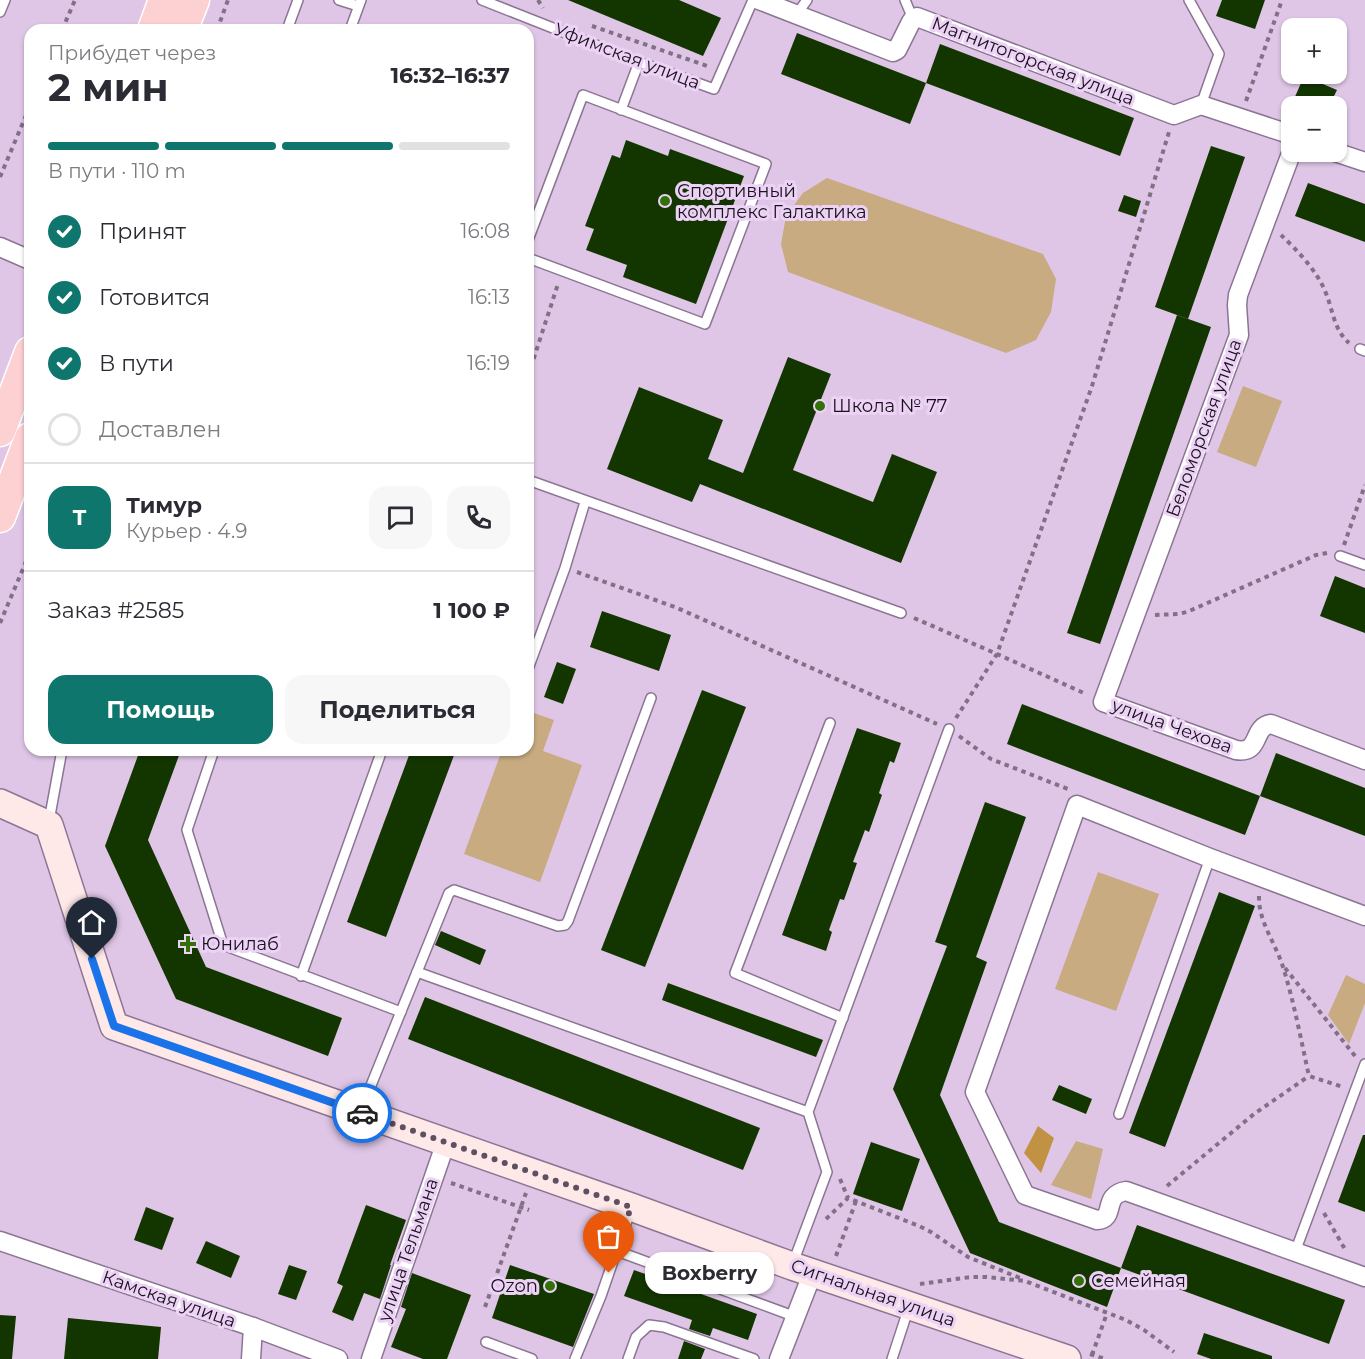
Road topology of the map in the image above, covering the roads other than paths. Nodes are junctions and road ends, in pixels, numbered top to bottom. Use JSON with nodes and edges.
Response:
{"nodes":[{"id":1,"x":5,"y":0,"type":"edge"},
{"id":2,"x":164,"y":0,"type":"edge"},
{"id":3,"x":194,"y":0,"type":"edge"},
{"id":4,"x":298,"y":0,"type":"edge"},
{"id":5,"x":339,"y":0,"type":"edge"},
{"id":6,"x":483,"y":0,"type":"edge"},
{"id":7,"x":753,"y":0,"type":"edge"},
{"id":8,"x":759,"y":0,"type":"edge"},
{"id":9,"x":905,"y":0,"type":"edge"},
{"id":10,"x":1188,"y":0,"type":"edge"},
{"id":11,"x":359,"y":3,"type":"edge"},
{"id":12,"x":801,"y":7,"type":"edge"},
{"id":13,"x":0,"y":12,"type":"edge"},
{"id":14,"x":913,"y":19,"type":"junction"},
{"id":15,"x":155,"y":24,"type":"edge"},
{"id":16,"x":184,"y":24,"type":"edge"},
{"id":17,"x":289,"y":24,"type":"edge"},
{"id":18,"x":352,"y":24,"type":"edge"},
{"id":19,"x":639,"y":62,"type":"junction"},
{"id":20,"x":1202,"y":105,"type":"junction"},
{"id":21,"x":621,"y":110,"type":"junction"},
{"id":22,"x":1281,"y":131,"type":"edge"},
{"id":23,"x":1347,"y":156,"type":"edge"},
{"id":24,"x":1288,"y":162,"type":"edge"},
{"id":25,"x":1365,"y":162,"type":"edge"},
{"id":26,"x":534,"y":224,"type":"edge"},
{"id":27,"x":0,"y":246,"type":"edge"},
{"id":28,"x":24,"y":257,"type":"edge"},
{"id":29,"x":534,"y":260,"type":"edge"},
{"id":30,"x":24,"y":368,"type":"edge"},
{"id":31,"x":0,"y":431,"type":"edge"},
{"id":32,"x":24,"y":454,"type":"edge"},
{"id":33,"x":534,"y":482,"type":"edge"},
{"id":34,"x":585,"y":502,"type":"junction"},
{"id":35,"x":0,"y":517,"type":"edge"},
{"id":36,"x":1340,"y":556,"type":"road end"},
{"id":37,"x":1365,"y":565,"type":"edge"},
{"id":38,"x":901,"y":613,"type":"road end"},
{"id":39,"x":534,"y":653,"type":"edge"},
{"id":40,"x":651,"y":698,"type":"dead end"},
{"id":41,"x":1103,"y":702,"type":"joint"},
{"id":42,"x":830,"y":723,"type":"dead end"},
{"id":43,"x":949,"y":729,"type":"road end"},
{"id":44,"x":61,"y":756,"type":"edge"},
{"id":45,"x":212,"y":756,"type":"edge"},
{"id":46,"x":379,"y":756,"type":"edge"},
{"id":47,"x":1365,"y":760,"type":"edge"},
{"id":48,"x":0,"y":803,"type":"edge"},
{"id":49,"x":49,"y":825,"type":"junction"},
{"id":50,"x":1210,"y":858,"type":"junction"},
{"id":51,"x":1365,"y":916,"type":"edge"},
{"id":52,"x":417,"y":972,"type":"junction"},
{"id":53,"x":301,"y":976,"type":"junction"},
{"id":54,"x":401,"y":1012,"type":"junction"},
{"id":55,"x":843,"y":1018,"type":"junction"},
{"id":56,"x":1364,"y":1066,"type":"edge"},
{"id":57,"x":361,"y":1112,"type":"junction"},
{"id":58,"x":808,"y":1112,"type":"junction"},
{"id":59,"x":1119,"y":1114,"type":"dead end"},
{"id":60,"x":446,"y":1142,"type":"junction"},
{"id":61,"x":631,"y":1207,"type":"junction"},
{"id":62,"x":0,"y":1241,"type":"edge"},
{"id":63,"x":617,"y":1251,"type":"junction"},
{"id":64,"x":1295,"y":1252,"type":"junction"},
{"id":65,"x":803,"y":1269,"type":"junction"},
{"id":66,"x":1362,"y":1276,"type":"edge"},
{"id":67,"x":915,"y":1294,"type":"junction"},
{"id":68,"x":796,"y":1317,"type":"junction"},
{"id":69,"x":253,"y":1327,"type":"junction"},
{"id":70,"x":486,"y":1342,"type":"dead end"},
{"id":71,"x":1080,"y":1357,"type":"edge"},
{"id":72,"x":251,"y":1359,"type":"edge"},
{"id":73,"x":338,"y":1359,"type":"edge"},
{"id":74,"x":371,"y":1359,"type":"edge"},
{"id":75,"x":532,"y":1359,"type":"edge"},
{"id":76,"x":575,"y":1359,"type":"edge"},
{"id":77,"x":628,"y":1359,"type":"edge"},
{"id":78,"x":754,"y":1359,"type":"edge"},
{"id":79,"x":779,"y":1359,"type":"edge"},
{"id":80,"x":892,"y":1359,"type":"edge"}],
"edges":[{"from":1,"to":13,"type":"lane"},
{"from":2,"to":15,"type":"main road"},
{"from":3,"to":16,"type":"main road"},
{"from":4,"to":17,"type":"lane"},
{"from":5,"to":11,"type":"lane"},
{"from":6,"to":19,"type":"lane","name":"Уфимская улица"},
{"from":7,"to":19,"type":"lane","name":"Уфимская улица"},
{"from":8,"to":12,"type":"street","name":"Магнитогорская улица"},
{"from":9,"to":14,"type":"lane"},
{"from":10,"to":20,"type":"lane"},
{"from":11,"to":18,"type":"lane"},
{"from":12,"to":14,"type":"street","name":"Магнитогорская улица"},
{"from":14,"to":20,"type":"street","name":"Магнитогорская улица"},
{"from":19,"to":21,"type":"lane"},
{"from":20,"to":22,"type":"street"},
{"from":21,"to":26,"type":"lane"},
{"from":21,"to":29,"type":"lane"},
{"from":23,"to":25,"type":"street"},
{"from":24,"to":41,"type":"street","name":"Беломорская улица"},
{"from":27,"to":28,"type":"street"},
{"from":30,"to":31,"type":"main road"},
{"from":32,"to":35,"type":"main road"},
{"from":33,"to":34,"type":"lane"},
{"from":34,"to":38,"type":"lane"},
{"from":34,"to":39,"type":"lane"},
{"from":36,"to":37,"type":"lane"},
{"from":40,"to":52,"type":"lane"},
{"from":41,"to":47,"type":"street","name":"улица Чехова"},
{"from":42,"to":55,"type":"lane"},
{"from":43,"to":55,"type":"lane"},
{"from":44,"to":49,"type":"lane"},
{"from":45,"to":53,"type":"lane"},
{"from":46,"to":53,"type":"lane"},
{"from":48,"to":49,"type":"street"},
{"from":49,"to":57,"type":"street","name":"Сигнальная улица"},
{"from":50,"to":51,"type":"street"},
{"from":50,"to":59,"type":"lane"},
{"from":50,"to":64,"type":"street"},
{"from":52,"to":54,"type":"lane"},
{"from":52,"to":58,"type":"lane"},
{"from":53,"to":54,"type":"lane"},
{"from":54,"to":57,"type":"lane"},
{"from":55,"to":58,"type":"lane"},
{"from":56,"to":64,"type":"lane"},
{"from":57,"to":60,"type":"street","name":"Сигнальная улица"},
{"from":58,"to":65,"type":"lane"},
{"from":60,"to":61,"type":"street","name":"Сигнальная улица"},
{"from":60,"to":74,"type":"street","name":"улица Тельмана"},
{"from":61,"to":63,"type":"lane"},
{"from":61,"to":65,"type":"street","name":"Сигнальная улица"},
{"from":62,"to":69,"type":"street","name":"Камская улица"},
{"from":63,"to":68,"type":"lane"},
{"from":63,"to":76,"type":"lane"},
{"from":64,"to":66,"type":"street"},
{"from":65,"to":67,"type":"street","name":"Сигнальная улица"},
{"from":65,"to":68,"type":"street"},
{"from":67,"to":71,"type":"street","name":"Сигнальная улица"},
{"from":67,"to":80,"type":"lane"},
{"from":68,"to":79,"type":"street"},
{"from":69,"to":72,"type":"street"},
{"from":69,"to":73,"type":"street","name":"Камская улица"},
{"from":70,"to":75,"type":"lane"},
{"from":77,"to":78,"type":"lane"}]}
